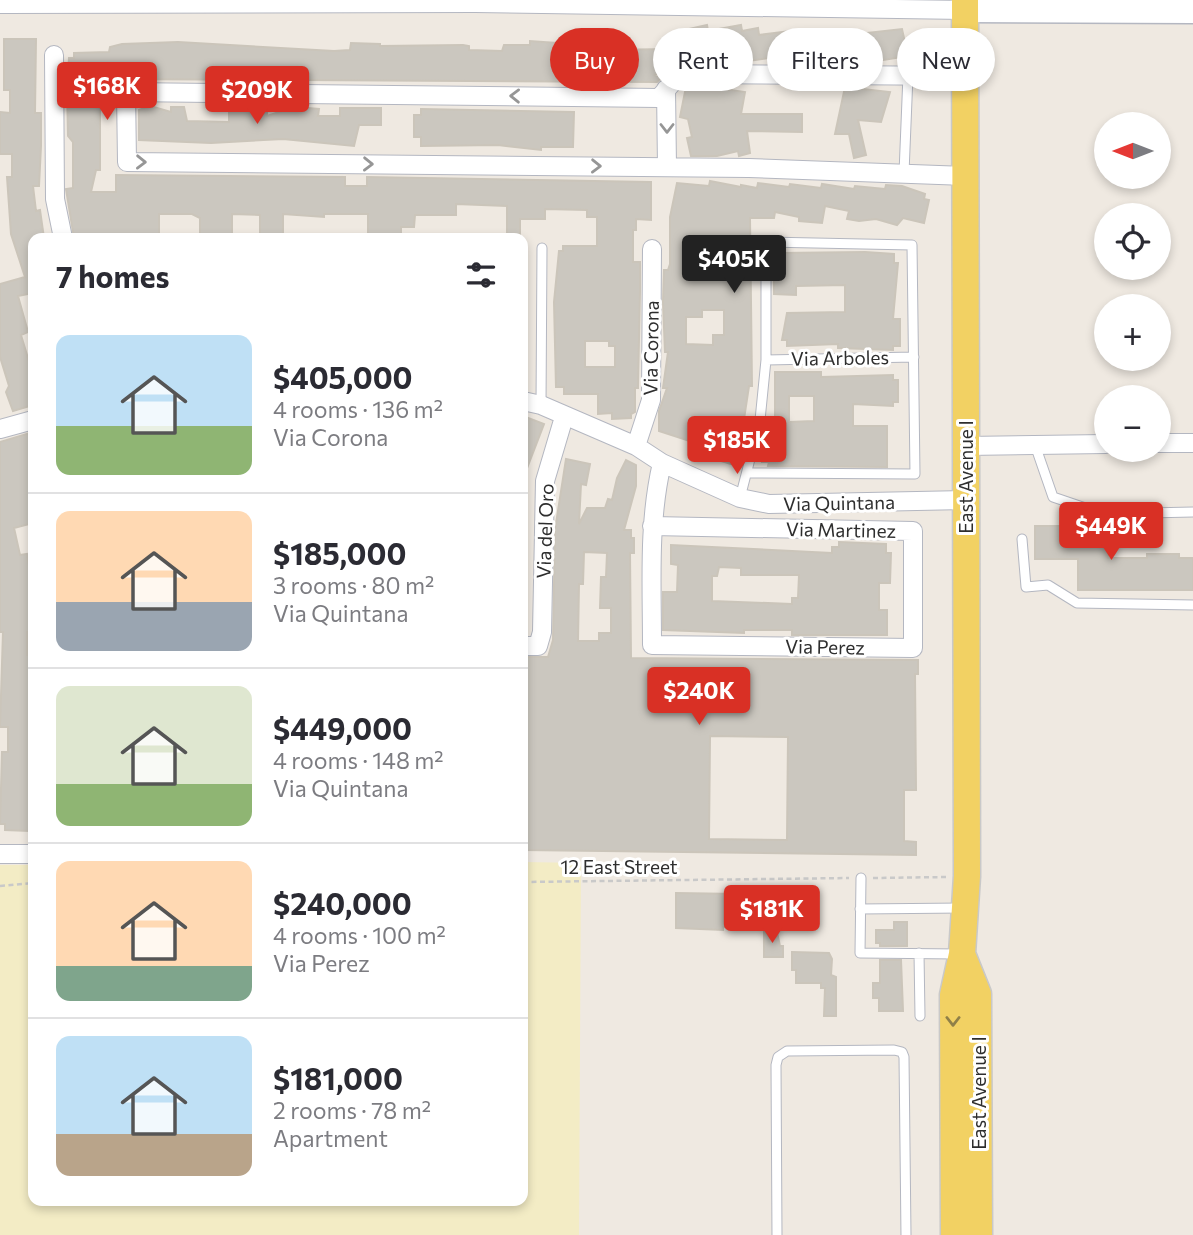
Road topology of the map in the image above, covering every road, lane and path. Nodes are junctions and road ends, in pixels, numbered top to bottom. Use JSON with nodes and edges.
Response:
{"nodes":[{"id":1,"x":200,"y":1,"type":"edge"},
{"id":2,"x":115,"y":2,"type":"edge"},
{"id":3,"x":474,"y":2,"type":"edge"},
{"id":4,"x":0,"y":4,"type":"edge"},
{"id":5,"x":965,"y":5,"type":"edge"},
{"id":6,"x":1193,"y":11,"type":"edge"},
{"id":7,"x":965,"y":28,"type":"edge"},
{"id":8,"x":54,"y":55,"type":"dead end"},
{"id":9,"x":753,"y":74,"type":"edge"},
{"id":10,"x":897,"y":75,"type":"edge"},
{"id":11,"x":664,"y":91,"type":"edge"},
{"id":12,"x":666,"y":91,"type":"edge"},
{"id":13,"x":907,"y":91,"type":"edge"},
{"id":14,"x":964,"y":91,"type":"edge"},
{"id":15,"x":667,"y":167,"type":"junction"},
{"id":16,"x":904,"y":173,"type":"junction"},
{"id":17,"x":966,"y":176,"type":"junction"},
{"id":18,"x":62,"y":233,"type":"edge"},
{"id":19,"x":542,"y":248,"type":"dead end"},
{"id":20,"x":652,"y":249,"type":"dead end"},
{"id":21,"x":914,"y":357,"type":"junction"},
{"id":22,"x":766,"y":360,"type":"junction"},
{"id":23,"x":532,"y":403,"type":"edge"},
{"id":24,"x":564,"y":417,"type":"junction"},
{"id":25,"x":28,"y":421,"type":"edge"},
{"id":26,"x":1,"y":424,"type":"edge"},
{"id":27,"x":1171,"y":443,"type":"edge"},
{"id":28,"x":1193,"y":443,"type":"edge"},
{"id":29,"x":1094,"y":444,"type":"edge"},
{"id":30,"x":1035,"y":445,"type":"junction"},
{"id":31,"x":636,"y":446,"type":"junction"},
{"id":32,"x":966,"y":446,"type":"junction"},
{"id":33,"x":663,"y":463,"type":"junction"},
{"id":34,"x":747,"y":473,"type":"junction"},
{"id":35,"x":740,"y":499,"type":"junction"},
{"id":36,"x":966,"y":500,"type":"junction"},
{"id":37,"x":1193,"y":512,"type":"edge"},
{"id":38,"x":652,"y":526,"type":"junction"},
{"id":39,"x":1023,"y":539,"type":"dead end"},
{"id":40,"x":1193,"y":604,"type":"edge"},
{"id":41,"x":531,"y":646,"type":"edge"},
{"id":42,"x":913,"y":648,"type":"joint"},
{"id":43,"x":0,"y":854,"type":"edge"},
{"id":44,"x":28,"y":854,"type":"edge"},
{"id":45,"x":967,"y":876,"type":"junction"},
{"id":46,"x":861,"y":878,"type":"junction"},
{"id":47,"x":528,"y":882,"type":"edge"},
{"id":48,"x":28,"y":884,"type":"edge"},
{"id":49,"x":0,"y":886,"type":"edge"},
{"id":50,"x":965,"y":908,"type":"junction"},
{"id":51,"x":860,"y":909,"type":"junction"},
{"id":52,"x":919,"y":953,"type":"junction"},
{"id":53,"x":962,"y":954,"type":"junction"},
{"id":54,"x":920,"y":1016,"type":"dead end"},
{"id":55,"x":777,"y":1235,"type":"edge"},
{"id":56,"x":906,"y":1235,"type":"edge"},
{"id":57,"x":954,"y":1235,"type":"edge"},
{"id":58,"x":979,"y":1235,"type":"edge"}],
"edges":[{"from":1,"to":2,"type":"street"},
{"from":1,"to":3,"type":"street"},
{"from":2,"to":4,"type":"street"},
{"from":3,"to":5,"type":"street"},
{"from":5,"to":6,"type":"street"},
{"from":5,"to":7,"type":"main road","name":"East Avenue I"},
{"from":8,"to":18,"type":"street"},
{"from":9,"to":10,"type":"street"},
{"from":11,"to":15,"type":"street","one_way":true},
{"from":12,"to":15,"type":"street","one_way":true},
{"from":13,"to":16,"type":"lane"},
{"from":14,"to":17,"type":"main road","name":"East Avenue I"},
{"from":15,"to":16,"type":"street"},
{"from":16,"to":17,"type":"street"},
{"from":17,"to":32,"type":"main road","name":"East Avenue I"},
{"from":19,"to":23,"type":"lane"},
{"from":20,"to":31,"type":"street","name":"Via Corona"},
{"from":21,"to":22,"type":"lane","name":"Via Arboles"},
{"from":21,"to":22,"type":"lane"},
{"from":21,"to":34,"type":"lane","name":"Via Quintana"},
{"from":22,"to":34,"type":"lane"},
{"from":23,"to":24,"type":"street","name":"Via Quintana"},
{"from":24,"to":31,"type":"street","name":"Via Quintana"},
{"from":24,"to":41,"type":"street","name":"Via del Oro"},
{"from":25,"to":26,"type":"street"},
{"from":27,"to":28,"type":"street"},
{"from":29,"to":30,"type":"street"},
{"from":30,"to":32,"type":"street"},
{"from":30,"to":37,"type":"lane"},
{"from":31,"to":33,"type":"street","name":"Via Quintana"},
{"from":32,"to":36,"type":"main road","name":"East Avenue I"},
{"from":33,"to":35,"type":"street","name":"Via Quintana"},
{"from":33,"to":38,"type":"street"},
{"from":34,"to":35,"type":"lane"},
{"from":35,"to":36,"type":"street","name":"Via Quintana"},
{"from":36,"to":45,"type":"main road","name":"East Avenue I"},
{"from":38,"to":42,"type":"street","name":"Via Martinez"},
{"from":38,"to":42,"type":"street","name":"Via Perez"},
{"from":39,"to":40,"type":"lane"},
{"from":43,"to":44,"type":"street"},
{"from":45,"to":46,"type":"path","name":"12 East Street"},
{"from":45,"to":50,"type":"main road","name":"East Avenue I"},
{"from":46,"to":47,"type":"path","name":"12 East Street"},
{"from":46,"to":51,"type":"lane"},
{"from":48,"to":49,"type":"path"},
{"from":50,"to":51,"type":"lane"},
{"from":50,"to":53,"type":"main road","name":"East Avenue I"},
{"from":51,"to":52,"type":"lane"},
{"from":52,"to":53,"type":"lane"},
{"from":52,"to":54,"type":"lane"},
{"from":53,"to":57,"type":"main road","name":"East Avenue I","one_way":true},
{"from":53,"to":58,"type":"main road","name":"East Avenue I"},
{"from":55,"to":56,"type":"lane"}]}
